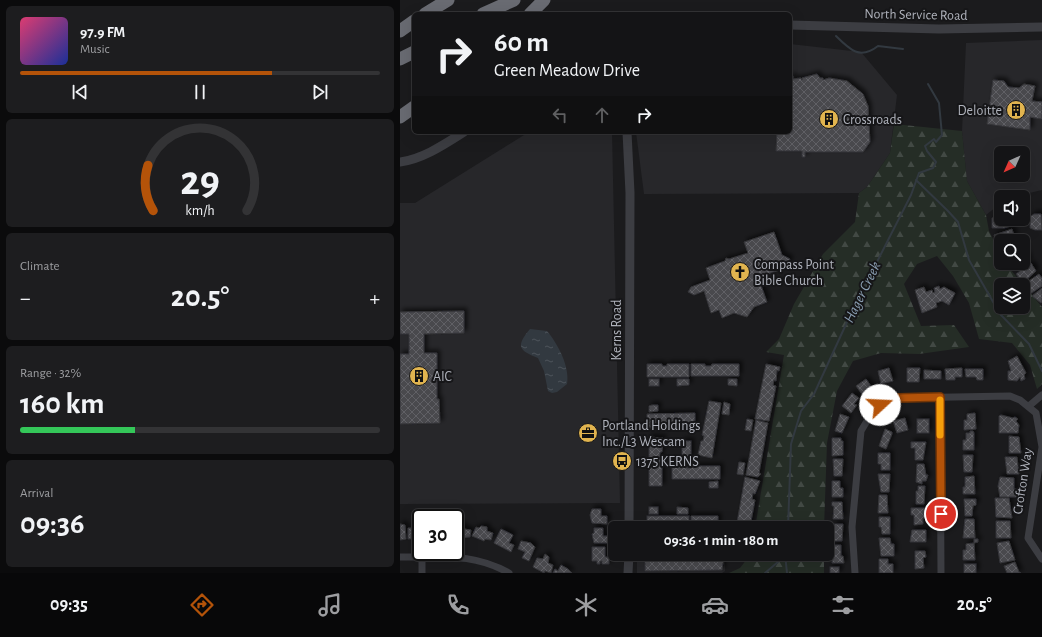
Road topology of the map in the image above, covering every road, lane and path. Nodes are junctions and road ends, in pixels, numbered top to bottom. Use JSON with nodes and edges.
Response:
{"nodes":[{"id":1,"x":448,"y":0,"type":"edge"},
{"id":2,"x":514,"y":0,"type":"edge"},
{"id":3,"x":544,"y":0,"type":"edge"},
{"id":4,"x":428,"y":12,"type":"edge"},
{"id":5,"x":487,"y":12,"type":"edge"},
{"id":6,"x":532,"y":12,"type":"edge"},
{"id":7,"x":412,"y":22,"type":"edge"},
{"id":8,"x":792,"y":26,"type":"edge"},
{"id":9,"x":1042,"y":27,"type":"edge"},
{"id":10,"x":400,"y":31,"type":"edge"},
{"id":11,"x":412,"y":53,"type":"edge"},
{"id":12,"x":400,"y":60,"type":"edge"},
{"id":13,"x":412,"y":108,"type":"edge"},
{"id":14,"x":400,"y":117,"type":"edge"},
{"id":15,"x":461,"y":134,"type":"edge"},
{"id":16,"x":627,"y":134,"type":"edge"},
{"id":17,"x":400,"y":162,"type":"edge"},
{"id":18,"x":1042,"y":395,"type":"edge"},
{"id":19,"x":940,"y":397,"type":"junction"},
{"id":20,"x":1029,"y":406,"type":"junction"},
{"id":21,"x":629,"y":521,"type":"edge"},
{"id":22,"x":400,"y":557,"type":"edge"},
{"id":23,"x":412,"y":558,"type":"edge"},
{"id":24,"x":464,"y":558,"type":"edge"},
{"id":25,"x":1042,"y":559,"type":"edge"},
{"id":26,"x":422,"y":561,"type":"edge"},
{"id":27,"x":628,"y":561,"type":"edge"},
{"id":28,"x":422,"y":573,"type":"edge"},
{"id":29,"x":509,"y":573,"type":"edge"},
{"id":30,"x":628,"y":573,"type":"edge"},
{"id":31,"x":855,"y":573,"type":"edge"},
{"id":32,"x":941,"y":573,"type":"edge"}],
"edges":[{"from":1,"to":4,"type":"highway"},
{"from":2,"to":5,"type":"highway"},
{"from":3,"to":6,"type":"highway"},
{"from":7,"to":10,"type":"highway"},
{"from":8,"to":9,"type":"street","name":"North Service Road"},
{"from":11,"to":12,"type":"highway"},
{"from":13,"to":14,"type":"highway"},
{"from":15,"to":17,"type":"street"},
{"from":16,"to":21,"type":"street","name":"Kerns Road"},
{"from":18,"to":20,"type":"street"},
{"from":19,"to":20,"type":"street"},
{"from":19,"to":31,"type":"street"},
{"from":19,"to":32,"type":"street"},
{"from":20,"to":25,"type":"street","name":"Crofton Way"},
{"from":22,"to":23,"type":"street"},
{"from":24,"to":29,"type":"street"},
{"from":26,"to":28,"type":"street"},
{"from":27,"to":30,"type":"street"}]}
